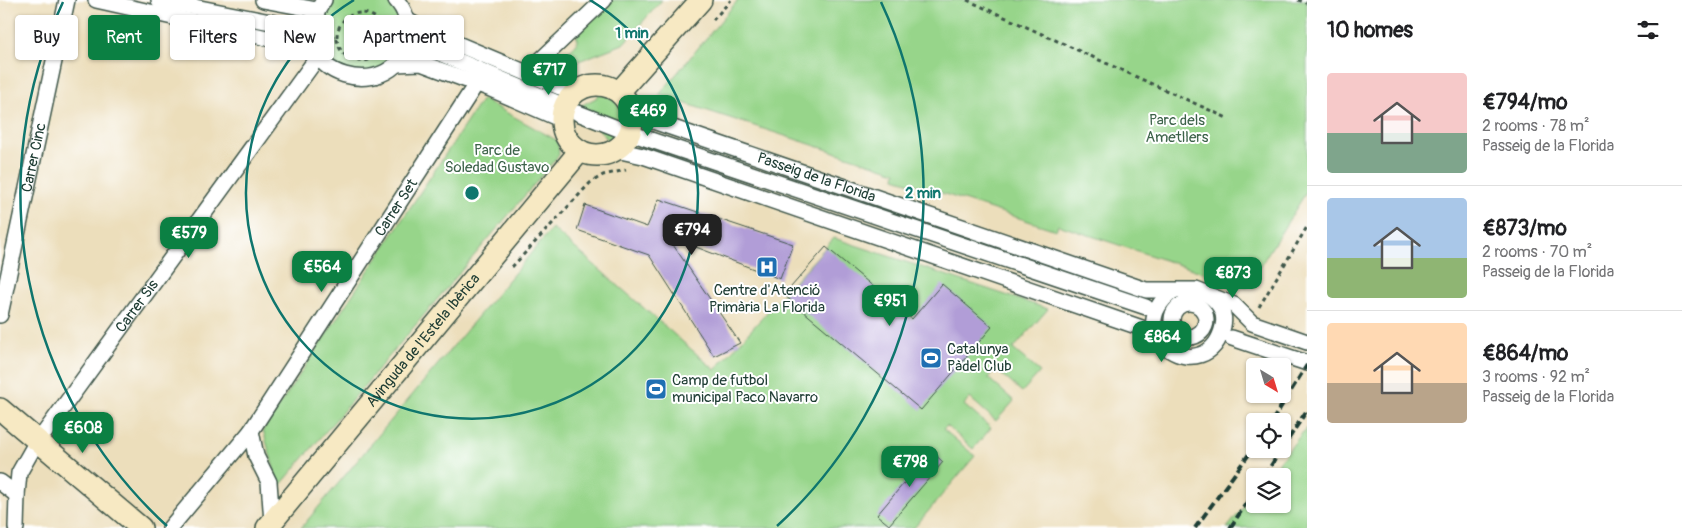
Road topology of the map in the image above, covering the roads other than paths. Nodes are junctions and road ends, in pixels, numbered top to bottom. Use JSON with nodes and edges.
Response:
{"nodes":[{"id":1,"x":67,"y":0,"type":"edge"},
{"id":2,"x":96,"y":0,"type":"edge"},
{"id":3,"x":159,"y":0,"type":"edge"},
{"id":4,"x":262,"y":0,"type":"edge"},
{"id":5,"x":604,"y":0,"type":"edge"},
{"id":6,"x":700,"y":0,"type":"edge"},
{"id":7,"x":320,"y":5,"type":"edge"},
{"id":8,"x":404,"y":7,"type":"edge"},
{"id":9,"x":265,"y":21,"type":"edge"},
{"id":10,"x":265,"y":41,"type":"edge"},
{"id":11,"x":309,"y":60,"type":"edge"},
{"id":12,"x":321,"y":60,"type":"edge"},
{"id":13,"x":454,"y":60,"type":"edge"},
{"id":14,"x":396,"y":64,"type":"junction"},
{"id":15,"x":527,"y":72,"type":"junction"},
{"id":16,"x":476,"y":84,"type":"junction"},
{"id":17,"x":575,"y":91,"type":"junction"},
{"id":18,"x":625,"y":101,"type":"junction"},
{"id":19,"x":565,"y":112,"type":"junction"},
{"id":20,"x":619,"y":129,"type":"dead end"},
{"id":21,"x":636,"y":135,"type":"dead end"},
{"id":22,"x":616,"y":150,"type":"junction"},
{"id":23,"x":579,"y":152,"type":"junction"},
{"id":24,"x":1174,"y":291,"type":"junction"},
{"id":25,"x":1207,"y":294,"type":"junction"},
{"id":26,"x":1146,"y":307,"type":"dead end"},
{"id":27,"x":0,"y":315,"type":"edge"},
{"id":28,"x":1254,"y":317,"type":"junction"},
{"id":29,"x":1213,"y":327,"type":"junction"},
{"id":30,"x":1156,"y":335,"type":"junction"},
{"id":31,"x":1232,"y":338,"type":"dead end"},
{"id":32,"x":1307,"y":342,"type":"edge"},
{"id":33,"x":1307,"y":363,"type":"edge"},
{"id":34,"x":0,"y":409,"type":"edge"},
{"id":35,"x":251,"y":431,"type":"junction"},
{"id":36,"x":39,"y":441,"type":"junction"},
{"id":37,"x":27,"y":458,"type":"junction"},
{"id":38,"x":0,"y":482,"type":"edge"},
{"id":39,"x":17,"y":495,"type":"junction"},
{"id":40,"x":270,"y":525,"type":"edge"},
{"id":41,"x":16,"y":528,"type":"edge"},
{"id":42,"x":141,"y":528,"type":"edge"},
{"id":43,"x":170,"y":528,"type":"edge"}],
"edges":[{"from":1,"to":27,"type":"street","name":"Carrer Cinc"},
{"from":2,"to":10,"type":"street"},
{"from":3,"to":9,"type":"street"},
{"from":4,"to":7,"type":"street"},
{"from":5,"to":15,"type":"street"},
{"from":6,"to":18,"type":"main road"},
{"from":8,"to":14,"type":"street"},
{"from":8,"to":15,"type":"street"},
{"from":11,"to":36,"type":"street","name":"Carrer Sis"},
{"from":12,"to":14,"type":"street"},
{"from":13,"to":19,"type":"street"},
{"from":14,"to":16,"type":"street"},
{"from":15,"to":17,"type":"street"},
{"from":16,"to":19,"type":"street"},
{"from":16,"to":35,"type":"street","name":"Carrer Set"},
{"from":17,"to":18,"type":"main road"},
{"from":17,"to":19,"type":"main road"},
{"from":18,"to":22,"type":"main road"},
{"from":18,"to":24,"type":"street","name":"Passeig de la Florida"},
{"from":19,"to":20,"type":"street"},
{"from":19,"to":23,"type":"main road"},
{"from":21,"to":26,"type":"street","name":"Passeig de la Florida"},
{"from":22,"to":23,"type":"main road"},
{"from":22,"to":30,"type":"street"},
{"from":23,"to":40,"type":"main road","name":"Avinguda de l'Estela Ibèrica"},
{"from":24,"to":25,"type":"street","name":"Passeig de la Florida"},
{"from":24,"to":30,"type":"street"},
{"from":25,"to":28,"type":"street","name":"Passeig de la Florida"},
{"from":25,"to":29,"type":"street"},
{"from":28,"to":29,"type":"street","name":"Passeig de la Florida"},
{"from":28,"to":32,"type":"street","name":"Passeig de la Florida"},
{"from":29,"to":29,"type":"street","name":"Passeig de la Florida"},
{"from":29,"to":30,"type":"street"},
{"from":31,"to":33,"type":"street"},
{"from":34,"to":36,"type":"main road"},
{"from":35,"to":40,"type":"street"},
{"from":35,"to":43,"type":"street","name":"Carrer Set"},
{"from":36,"to":37,"type":"street","name":"Carrer Sis"},
{"from":36,"to":42,"type":"main road"},
{"from":37,"to":38,"type":"street"},
{"from":37,"to":39,"type":"street"},
{"from":38,"to":39,"type":"street"},
{"from":39,"to":41,"type":"street"}]}
